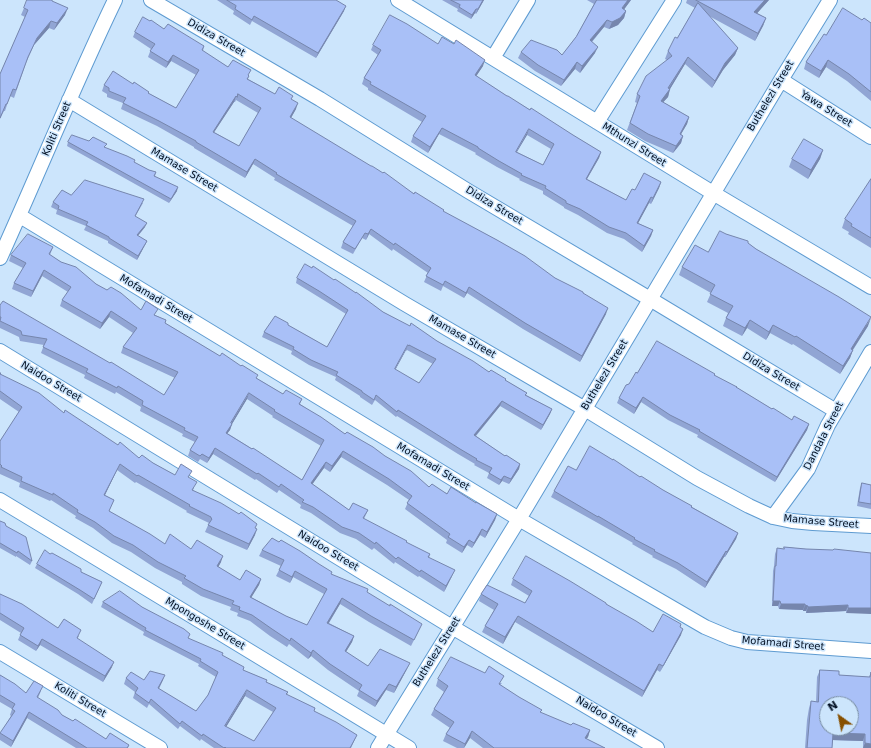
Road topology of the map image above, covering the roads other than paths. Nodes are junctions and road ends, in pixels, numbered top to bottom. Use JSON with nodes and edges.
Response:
{"nodes":[{"id":1,"x":116,"y":0,"type":"edge"},
{"id":2,"x":151,"y":0,"type":"edge"},
{"id":3,"x":398,"y":0,"type":"edge"},
{"id":4,"x":528,"y":0,"type":"edge"},
{"id":5,"x":674,"y":0,"type":"edge"},
{"id":6,"x":830,"y":0,"type":"edge"},
{"id":7,"x":493,"y":58,"type":"junction"},
{"id":8,"x":781,"y":80,"type":"junction"},
{"id":9,"x":69,"y":100,"type":"junction"},
{"id":10,"x":597,"y":122,"type":"junction"},
{"id":11,"x":871,"y":137,"type":"edge"},
{"id":12,"x":713,"y":193,"type":"junction"},
{"id":13,"x":20,"y":216,"type":"junction"},
{"id":14,"x":0,"y":258,"type":"edge"},
{"id":15,"x":871,"y":287,"type":"edge"},
{"id":16,"x":650,"y":299,"type":"junction"},
{"id":17,"x":0,"y":351,"type":"edge"},
{"id":18,"x":871,"y":352,"type":"edge"},
{"id":19,"x":585,"y":409,"type":"junction"},
{"id":20,"x":836,"y":412,"type":"junction"},
{"id":21,"x":0,"y":500,"type":"edge"},
{"id":22,"x":773,"y":518,"type":"junction"},
{"id":23,"x":519,"y":519,"type":"junction"},
{"id":24,"x":871,"y":526,"type":"edge"},
{"id":25,"x":452,"y":626,"type":"junction"},
{"id":26,"x":871,"y":651,"type":"edge"},
{"id":27,"x":0,"y":652,"type":"edge"},
{"id":28,"x":386,"y":734,"type":"junction"},
{"id":29,"x":160,"y":748,"type":"edge"},
{"id":30,"x":378,"y":748,"type":"edge"},
{"id":31,"x":409,"y":748,"type":"edge"},
{"id":32,"x":657,"y":748,"type":"edge"}],
"edges":[{"from":1,"to":9,"type":"street","name":"Koliti Street"},
{"from":2,"to":16,"type":"street","name":"Didiza Street"},
{"from":3,"to":7,"type":"street","name":"Mthunzi Street"},
{"from":4,"to":7,"type":"street"},
{"from":5,"to":10,"type":"street"},
{"from":6,"to":8,"type":"street","name":"Buthelezi Street"},
{"from":7,"to":10,"type":"street","name":"Mthunzi Street"},
{"from":8,"to":11,"type":"street","name":"Yawa Street"},
{"from":8,"to":12,"type":"street","name":"Buthelezi Street"},
{"from":9,"to":13,"type":"street","name":"Koliti Street"},
{"from":9,"to":19,"type":"street","name":"Mamase Street"},
{"from":10,"to":12,"type":"street","name":"Mthunzi Street"},
{"from":12,"to":15,"type":"street","name":"Mthunzi Street"},
{"from":12,"to":16,"type":"street","name":"Buthelezi Street"},
{"from":13,"to":14,"type":"street","name":"Koliti Street"},
{"from":13,"to":23,"type":"street","name":"Mofamadi Street"},
{"from":16,"to":19,"type":"street","name":"Buthelezi Street"},
{"from":16,"to":20,"type":"street","name":"Didiza Street"},
{"from":17,"to":25,"type":"street","name":"Naidoo Street"},
{"from":18,"to":20,"type":"street","name":"Dandala Street"},
{"from":19,"to":22,"type":"street","name":"Mamase Street"},
{"from":19,"to":23,"type":"street","name":"Buthelezi Street"},
{"from":20,"to":22,"type":"street","name":"Dandala Street"},
{"from":21,"to":28,"type":"street","name":"Mpongoshe Street"},
{"from":22,"to":24,"type":"street","name":"Mamase Street"},
{"from":23,"to":25,"type":"street","name":"Buthelezi Street"},
{"from":23,"to":26,"type":"street","name":"Mofamadi Street"},
{"from":25,"to":28,"type":"street","name":"Buthelezi Street"},
{"from":25,"to":32,"type":"street","name":"Naidoo Street"},
{"from":27,"to":29,"type":"street","name":"Koliti Street"},
{"from":28,"to":30,"type":"street","name":"Buthelezi Street"},
{"from":28,"to":31,"type":"street","name":"Mpongoshe Street"}]}
